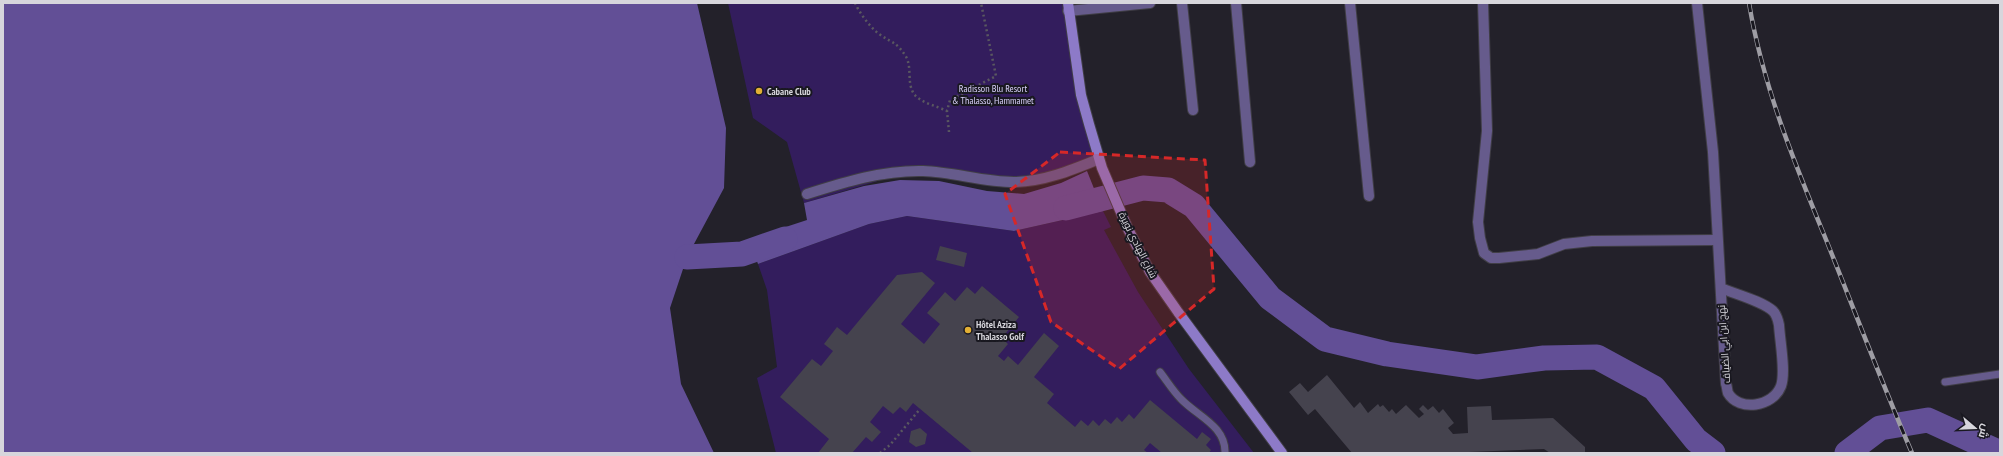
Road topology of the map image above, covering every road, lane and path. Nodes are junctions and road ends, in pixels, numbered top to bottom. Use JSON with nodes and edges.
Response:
{"nodes":[{"id":1,"x":856,"y":3,"type":"edge"},
{"id":2,"x":981,"y":3,"type":"edge"},
{"id":3,"x":1150,"y":3,"type":"edge"},
{"id":4,"x":1182,"y":3,"type":"edge"},
{"id":5,"x":1236,"y":3,"type":"edge"},
{"id":6,"x":1350,"y":3,"type":"edge"},
{"id":7,"x":1483,"y":3,"type":"edge"},
{"id":8,"x":1697,"y":3,"type":"edge"},
{"id":9,"x":1068,"y":7,"type":"edge"},
{"id":10,"x":1193,"y":110,"type":"dead end"},
{"id":11,"x":947,"y":111,"type":"junction"},
{"id":12,"x":949,"y":132,"type":"dead end"},
{"id":13,"x":1250,"y":162,"type":"dead end"},
{"id":14,"x":1100,"y":163,"type":"junction"},
{"id":15,"x":807,"y":194,"type":"dead end"},
{"id":16,"x":1369,"y":196,"type":"dead end"},
{"id":17,"x":1716,"y":240,"type":"junction"},
{"id":18,"x":1721,"y":288,"type":"junction"},
{"id":19,"x":1160,"y":372,"type":"dead end"},
{"id":20,"x":2000,"y":374,"type":"edge"},
{"id":21,"x":1945,"y":382,"type":"dead end"},
{"id":22,"x":920,"y":409,"type":"dead end"},
{"id":23,"x":880,"y":453,"type":"edge"},
{"id":24,"x":1225,"y":453,"type":"edge"},
{"id":25,"x":1282,"y":453,"type":"edge"}],
"edges":[{"from":1,"to":11,"type":"path"},
{"from":2,"to":11,"type":"path"},
{"from":3,"to":9,"type":"street"},
{"from":4,"to":10,"type":"street"},
{"from":5,"to":13,"type":"street"},
{"from":6,"to":16,"type":"street"},
{"from":7,"to":17,"type":"street"},
{"from":8,"to":17,"type":"street","name":"نهج ابن ابي الضياف"},
{"from":9,"to":14,"type":"street","name":"شارع الهادي نويرة"},
{"from":11,"to":12,"type":"path"},
{"from":14,"to":15,"type":"street"},
{"from":14,"to":25,"type":"street","name":"شارع الهادي نويرة"},
{"from":17,"to":18,"type":"street","name":"نهج ابن ابي الضياف"},
{"from":18,"to":18,"type":"street","name":"نهج ابن ابي الضياف"},
{"from":19,"to":24,"type":"lane"},
{"from":20,"to":21,"type":"lane"},
{"from":22,"to":23,"type":"path"}]}
